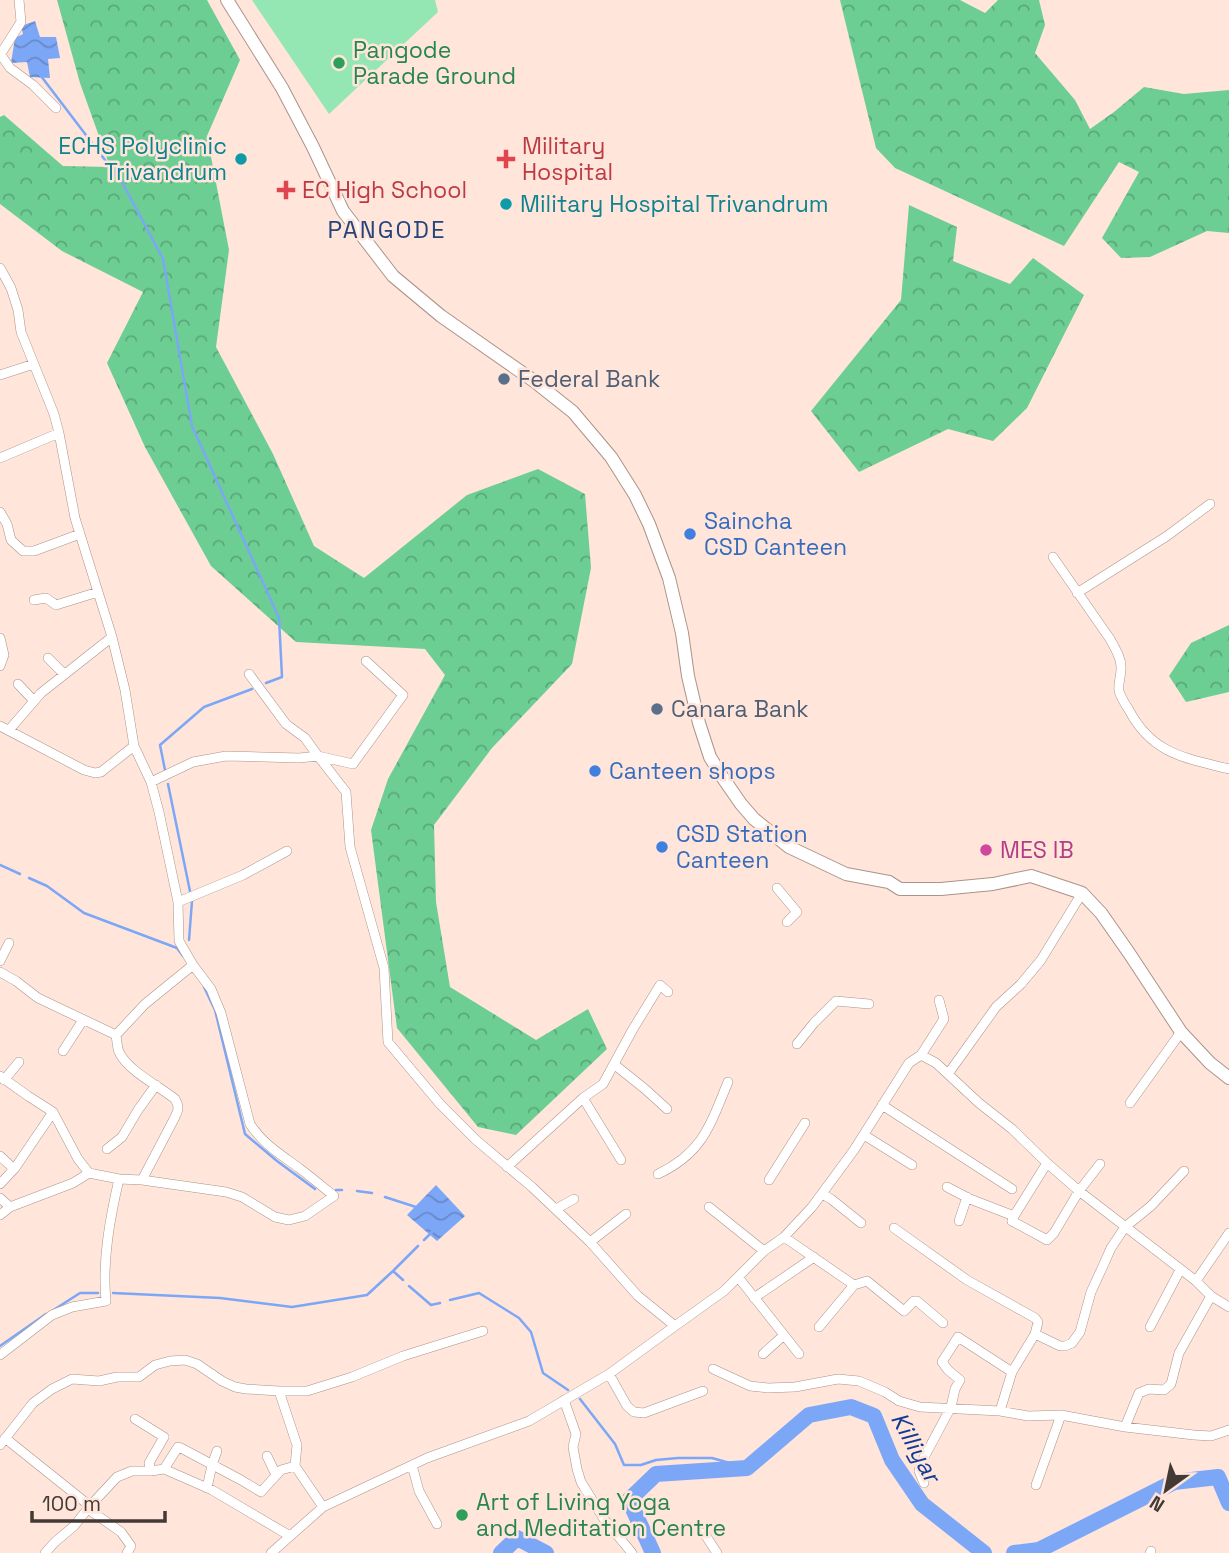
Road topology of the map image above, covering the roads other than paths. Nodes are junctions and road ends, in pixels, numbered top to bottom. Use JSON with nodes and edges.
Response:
{"nodes":[{"id":1,"x":19,"y":0,"type":"edge"},
{"id":2,"x":227,"y":0,"type":"edge"},
{"id":3,"x":0,"y":55,"type":"edge"},
{"id":4,"x":56,"y":108,"type":"dead end"},
{"id":5,"x":0,"y":268,"type":"edge"},
{"id":6,"x":34,"y":364,"type":"junction"},
{"id":7,"x":0,"y":375,"type":"edge"},
{"id":8,"x":60,"y":433,"type":"junction"},
{"id":9,"x":0,"y":458,"type":"edge"},
{"id":10,"x":1210,"y":504,"type":"dead end"},
{"id":11,"x":0,"y":512,"type":"edge"},
{"id":12,"x":4,"y":526,"type":"edge"},
{"id":13,"x":80,"y":534,"type":"junction"},
{"id":14,"x":1053,"y":557,"type":"dead end"},
{"id":15,"x":99,"y":592,"type":"junction"},
{"id":16,"x":1077,"y":593,"type":"junction"},
{"id":17,"x":34,"y":600,"type":"dead end"},
{"id":18,"x":113,"y":637,"type":"junction"},
{"id":19,"x":0,"y":638,"type":"edge"},
{"id":20,"x":48,"y":658,"type":"dead end"},
{"id":21,"x":366,"y":661,"type":"dead end"},
{"id":22,"x":0,"y":666,"type":"edge"},
{"id":23,"x":64,"y":674,"type":"junction"},
{"id":24,"x":249,"y":674,"type":"dead end"},
{"id":25,"x":18,"y":684,"type":"dead end"},
{"id":26,"x":34,"y":701,"type":"junction"},
{"id":27,"x":4,"y":728,"type":"edge"},
{"id":28,"x":134,"y":746,"type":"junction"},
{"id":29,"x":318,"y":756,"type":"junction"},
{"id":30,"x":1229,"y":769,"type":"edge"},
{"id":31,"x":151,"y":782,"type":"junction"},
{"id":32,"x":287,"y":851,"type":"dead end"},
{"id":33,"x":777,"y":888,"type":"dead end"},
{"id":34,"x":1082,"y":893,"type":"junction"},
{"id":35,"x":178,"y":902,"type":"junction"},
{"id":36,"x":787,"y":922,"type":"dead end"},
{"id":37,"x":9,"y":943,"type":"dead end"},
{"id":38,"x":0,"y":961,"type":"edge"},
{"id":39,"x":193,"y":965,"type":"junction"},
{"id":40,"x":0,"y":972,"type":"edge"},
{"id":41,"x":668,"y":992,"type":"dead end"},
{"id":42,"x":939,"y":1000,"type":"dead end"},
{"id":43,"x":869,"y":1004,"type":"dead end"},
{"id":44,"x":83,"y":1020,"type":"junction"},
{"id":45,"x":1181,"y":1032,"type":"junction"},
{"id":46,"x":116,"y":1035,"type":"junction"},
{"id":47,"x":797,"y":1044,"type":"dead end"},
{"id":48,"x":63,"y":1051,"type":"dead end"},
{"id":49,"x":921,"y":1055,"type":"junction"},
{"id":50,"x":19,"y":1062,"type":"dead end"},
{"id":51,"x":615,"y":1065,"type":"junction"},
{"id":52,"x":948,"y":1074,"type":"junction"},
{"id":53,"x":1229,"y":1077,"type":"edge"},
{"id":54,"x":2,"y":1078,"type":"edge"},
{"id":55,"x":729,"y":1082,"type":"dead end"},
{"id":56,"x":156,"y":1084,"type":"junction"},
{"id":57,"x":583,"y":1097,"type":"junction"},
{"id":58,"x":1130,"y":1103,"type":"dead end"},
{"id":59,"x":882,"y":1105,"type":"junction"},
{"id":60,"x":667,"y":1109,"type":"dead end"},
{"id":61,"x":53,"y":1112,"type":"junction"},
{"id":62,"x":805,"y":1123,"type":"dead end"},
{"id":63,"x":863,"y":1135,"type":"junction"},
{"id":64,"x":107,"y":1149,"type":"dead end"},
{"id":65,"x":0,"y":1156,"type":"edge"},
{"id":66,"x":621,"y":1160,"type":"dead end"},
{"id":67,"x":1048,"y":1163,"type":"junction"},
{"id":68,"x":1100,"y":1164,"type":"dead end"},
{"id":69,"x":912,"y":1165,"type":"dead end"},
{"id":70,"x":507,"y":1167,"type":"junction"},
{"id":71,"x":14,"y":1169,"type":"junction"},
{"id":72,"x":1184,"y":1171,"type":"dead end"},
{"id":73,"x":89,"y":1173,"type":"junction"},
{"id":74,"x":658,"y":1174,"type":"dead end"},
{"id":75,"x":118,"y":1179,"type":"junction"},
{"id":76,"x":142,"y":1180,"type":"junction"},
{"id":77,"x":769,"y":1180,"type":"dead end"},
{"id":78,"x":0,"y":1184,"type":"edge"},
{"id":79,"x":947,"y":1187,"type":"dead end"},
{"id":80,"x":1012,"y":1189,"type":"dead end"},
{"id":81,"x":1079,"y":1191,"type":"junction"},
{"id":82,"x":822,"y":1194,"type":"junction"},
{"id":83,"x":967,"y":1197,"type":"junction"},
{"id":84,"x":0,"y":1198,"type":"edge"},
{"id":85,"x":574,"y":1199,"type":"dead end"},
{"id":86,"x":709,"y":1207,"type":"dead end"},
{"id":87,"x":10,"y":1208,"type":"junction"},
{"id":88,"x":556,"y":1209,"type":"junction"},
{"id":89,"x":626,"y":1214,"type":"dead end"},
{"id":90,"x":0,"y":1215,"type":"edge"},
{"id":91,"x":1014,"y":1216,"type":"junction"},
{"id":92,"x":958,"y":1221,"type":"dead end"},
{"id":93,"x":862,"y":1223,"type":"dead end"},
{"id":94,"x":1125,"y":1227,"type":"junction"},
{"id":95,"x":894,"y":1228,"type":"dead end"},
{"id":96,"x":1229,"y":1233,"type":"edge"},
{"id":97,"x":784,"y":1237,"type":"junction"},
{"id":98,"x":590,"y":1242,"type":"junction"},
{"id":99,"x":764,"y":1251,"type":"junction"},
{"id":100,"x":814,"y":1257,"type":"junction"},
{"id":101,"x":1180,"y":1270,"type":"junction"},
{"id":102,"x":738,"y":1278,"type":"junction"},
{"id":103,"x":1196,"y":1281,"type":"junction"},
{"id":104,"x":853,"y":1285,"type":"junction"},
{"id":105,"x":1211,"y":1296,"type":"junction"},
{"id":106,"x":754,"y":1298,"type":"junction"},
{"id":107,"x":1229,"y":1307,"type":"edge"},
{"id":108,"x":943,"y":1323,"type":"dead end"},
{"id":109,"x":675,"y":1326,"type":"junction"},
{"id":110,"x":1150,"y":1327,"type":"dead end"},
{"id":111,"x":819,"y":1328,"type":"dead end"},
{"id":112,"x":483,"y":1331,"type":"dead end"},
{"id":113,"x":1035,"y":1334,"type":"junction"},
{"id":114,"x":784,"y":1335,"type":"junction"},
{"id":115,"x":763,"y":1354,"type":"dead end"},
{"id":116,"x":799,"y":1354,"type":"dead end"},
{"id":117,"x":0,"y":1355,"type":"edge"},
{"id":118,"x":713,"y":1369,"type":"dead end"},
{"id":119,"x":1012,"y":1372,"type":"junction"},
{"id":120,"x":609,"y":1374,"type":"junction"},
{"id":121,"x":279,"y":1391,"type":"junction"},
{"id":122,"x":703,"y":1391,"type":"dead end"},
{"id":123,"x":564,"y":1400,"type":"junction"},
{"id":124,"x":951,"y":1407,"type":"junction"},
{"id":125,"x":1000,"y":1411,"type":"junction"},
{"id":126,"x":1061,"y":1415,"type":"junction"},
{"id":127,"x":135,"y":1419,"type":"dead end"},
{"id":128,"x":1125,"y":1427,"type":"junction"},
{"id":129,"x":1229,"y":1430,"type":"edge"},
{"id":130,"x":2,"y":1442,"type":"edge"},
{"id":131,"x":217,"y":1451,"type":"dead end"},
{"id":132,"x":267,"y":1456,"type":"dead end"},
{"id":133,"x":212,"y":1465,"type":"junction"},
{"id":134,"x":412,"y":1465,"type":"junction"},
{"id":135,"x":295,"y":1466,"type":"junction"},
{"id":136,"x":164,"y":1469,"type":"junction"},
{"id":137,"x":151,"y":1471,"type":"junction"},
{"id":138,"x":276,"y":1475,"type":"junction"},
{"id":139,"x":924,"y":1483,"type":"dead end"},
{"id":140,"x":1036,"y":1485,"type":"dead end"},
{"id":141,"x":207,"y":1488,"type":"junction"},
{"id":142,"x":89,"y":1507,"type":"junction"},
{"id":143,"x":323,"y":1507,"type":"junction"},
{"id":144,"x":437,"y":1524,"type":"dead end"},
{"id":145,"x":704,"y":1533,"type":"dead end"},
{"id":146,"x":290,"y":1536,"type":"junction"},
{"id":147,"x":45,"y":1553,"type":"edge"},
{"id":148,"x":127,"y":1553,"type":"edge"},
{"id":149,"x":271,"y":1553,"type":"edge"},
{"id":150,"x":632,"y":1553,"type":"edge"},
{"id":151,"x":717,"y":1553,"type":"edge"}],
"edges":[{"from":1,"to":3,"type":"street"},
{"from":2,"to":34,"type":"main road"},
{"from":3,"to":4,"type":"street"},
{"from":5,"to":6,"type":"street"},
{"from":6,"to":7,"type":"street"},
{"from":6,"to":8,"type":"street"},
{"from":8,"to":9,"type":"street"},
{"from":8,"to":13,"type":"street"},
{"from":10,"to":16,"type":"street"},
{"from":11,"to":12,"type":"street"},
{"from":12,"to":13,"type":"street"},
{"from":13,"to":15,"type":"street"},
{"from":14,"to":16,"type":"street"},
{"from":15,"to":17,"type":"street"},
{"from":15,"to":18,"type":"street"},
{"from":16,"to":30,"type":"street"},
{"from":18,"to":23,"type":"street"},
{"from":18,"to":28,"type":"street"},
{"from":19,"to":22,"type":"street"},
{"from":20,"to":23,"type":"street"},
{"from":21,"to":29,"type":"street"},
{"from":23,"to":26,"type":"street"},
{"from":24,"to":29,"type":"street"},
{"from":25,"to":26,"type":"street"},
{"from":26,"to":27,"type":"street"},
{"from":27,"to":28,"type":"street"},
{"from":28,"to":31,"type":"street"},
{"from":29,"to":31,"type":"street"},
{"from":29,"to":70,"type":"street"},
{"from":31,"to":35,"type":"street"},
{"from":32,"to":35,"type":"street"},
{"from":33,"to":36,"type":"street"},
{"from":34,"to":45,"type":"main road"},
{"from":34,"to":52,"type":"street"},
{"from":35,"to":39,"type":"street"},
{"from":37,"to":38,"type":"street"},
{"from":39,"to":46,"type":"street"},
{"from":39,"to":76,"type":"street"},
{"from":40,"to":44,"type":"street"},
{"from":41,"to":51,"type":"street"},
{"from":42,"to":49,"type":"street"},
{"from":43,"to":47,"type":"street"},
{"from":44,"to":46,"type":"street"},
{"from":44,"to":48,"type":"street"},
{"from":45,"to":53,"type":"main road"},
{"from":45,"to":58,"type":"street"},
{"from":46,"to":56,"type":"street"},
{"from":49,"to":52,"type":"street"},
{"from":49,"to":59,"type":"street"},
{"from":50,"to":54,"type":"street"},
{"from":51,"to":57,"type":"street"},
{"from":51,"to":60,"type":"street"},
{"from":52,"to":67,"type":"street"},
{"from":54,"to":61,"type":"street"},
{"from":55,"to":74,"type":"street"},
{"from":56,"to":64,"type":"street"},
{"from":56,"to":76,"type":"street"},
{"from":57,"to":66,"type":"street"},
{"from":57,"to":70,"type":"street"},
{"from":59,"to":63,"type":"street"},
{"from":59,"to":80,"type":"street"},
{"from":61,"to":71,"type":"street"},
{"from":61,"to":73,"type":"street"},
{"from":62,"to":77,"type":"street"},
{"from":63,"to":69,"type":"street"},
{"from":63,"to":82,"type":"street"},
{"from":65,"to":71,"type":"street"},
{"from":67,"to":81,"type":"street"},
{"from":67,"to":91,"type":"street"},
{"from":68,"to":81,"type":"street"},
{"from":70,"to":88,"type":"street"},
{"from":71,"to":78,"type":"street"},
{"from":72,"to":94,"type":"street"},
{"from":73,"to":75,"type":"street"},
{"from":73,"to":87,"type":"street"},
{"from":75,"to":76,"type":"street"},
{"from":75,"to":117,"type":"street"},
{"from":79,"to":83,"type":"street"},
{"from":81,"to":91,"type":"street"},
{"from":81,"to":94,"type":"street"},
{"from":82,"to":93,"type":"street"},
{"from":82,"to":97,"type":"street"},
{"from":83,"to":91,"type":"street"},
{"from":83,"to":92,"type":"street"},
{"from":84,"to":87,"type":"street"},
{"from":85,"to":88,"type":"street"},
{"from":86,"to":99,"type":"street"},
{"from":87,"to":90,"type":"street"},
{"from":88,"to":98,"type":"street"},
{"from":89,"to":98,"type":"street"},
{"from":94,"to":101,"type":"street"},
{"from":94,"to":113,"type":"street"},
{"from":95,"to":113,"type":"street"},
{"from":96,"to":103,"type":"street"},
{"from":97,"to":99,"type":"street"},
{"from":97,"to":100,"type":"street"},
{"from":98,"to":109,"type":"street"},
{"from":99,"to":102,"type":"street"},
{"from":100,"to":104,"type":"street"},
{"from":100,"to":106,"type":"street"},
{"from":101,"to":103,"type":"street"},
{"from":101,"to":110,"type":"street"},
{"from":102,"to":106,"type":"street"},
{"from":102,"to":109,"type":"street"},
{"from":103,"to":105,"type":"street"},
{"from":104,"to":108,"type":"street"},
{"from":104,"to":111,"type":"street"},
{"from":105,"to":107,"type":"street"},
{"from":105,"to":128,"type":"street"},
{"from":106,"to":114,"type":"street"},
{"from":109,"to":120,"type":"street"},
{"from":112,"to":121,"type":"street"},
{"from":113,"to":119,"type":"street"},
{"from":114,"to":115,"type":"street"},
{"from":114,"to":116,"type":"street"},
{"from":118,"to":124,"type":"street"},
{"from":119,"to":124,"type":"street"},
{"from":119,"to":125,"type":"street"},
{"from":120,"to":122,"type":"street"},
{"from":120,"to":123,"type":"street"},
{"from":121,"to":130,"type":"street"},
{"from":121,"to":135,"type":"street"},
{"from":123,"to":134,"type":"street"},
{"from":123,"to":150,"type":"street"},
{"from":124,"to":125,"type":"street"},
{"from":124,"to":139,"type":"street"},
{"from":125,"to":126,"type":"street"},
{"from":126,"to":128,"type":"street"},
{"from":126,"to":140,"type":"street"},
{"from":127,"to":137,"type":"street"},
{"from":128,"to":129,"type":"street"},
{"from":130,"to":142,"type":"street"},
{"from":131,"to":133,"type":"street"},
{"from":132,"to":138,"type":"street"},
{"from":133,"to":136,"type":"street"},
{"from":133,"to":138,"type":"street"},
{"from":133,"to":141,"type":"street"},
{"from":134,"to":143,"type":"street"},
{"from":134,"to":144,"type":"street"},
{"from":135,"to":138,"type":"street"},
{"from":135,"to":143,"type":"street"},
{"from":136,"to":137,"type":"street"},
{"from":136,"to":141,"type":"street"},
{"from":137,"to":142,"type":"street"},
{"from":141,"to":146,"type":"street"},
{"from":142,"to":147,"type":"street"},
{"from":142,"to":148,"type":"street"},
{"from":143,"to":146,"type":"street"},
{"from":145,"to":151,"type":"street"},
{"from":146,"to":149,"type":"street"}]}
